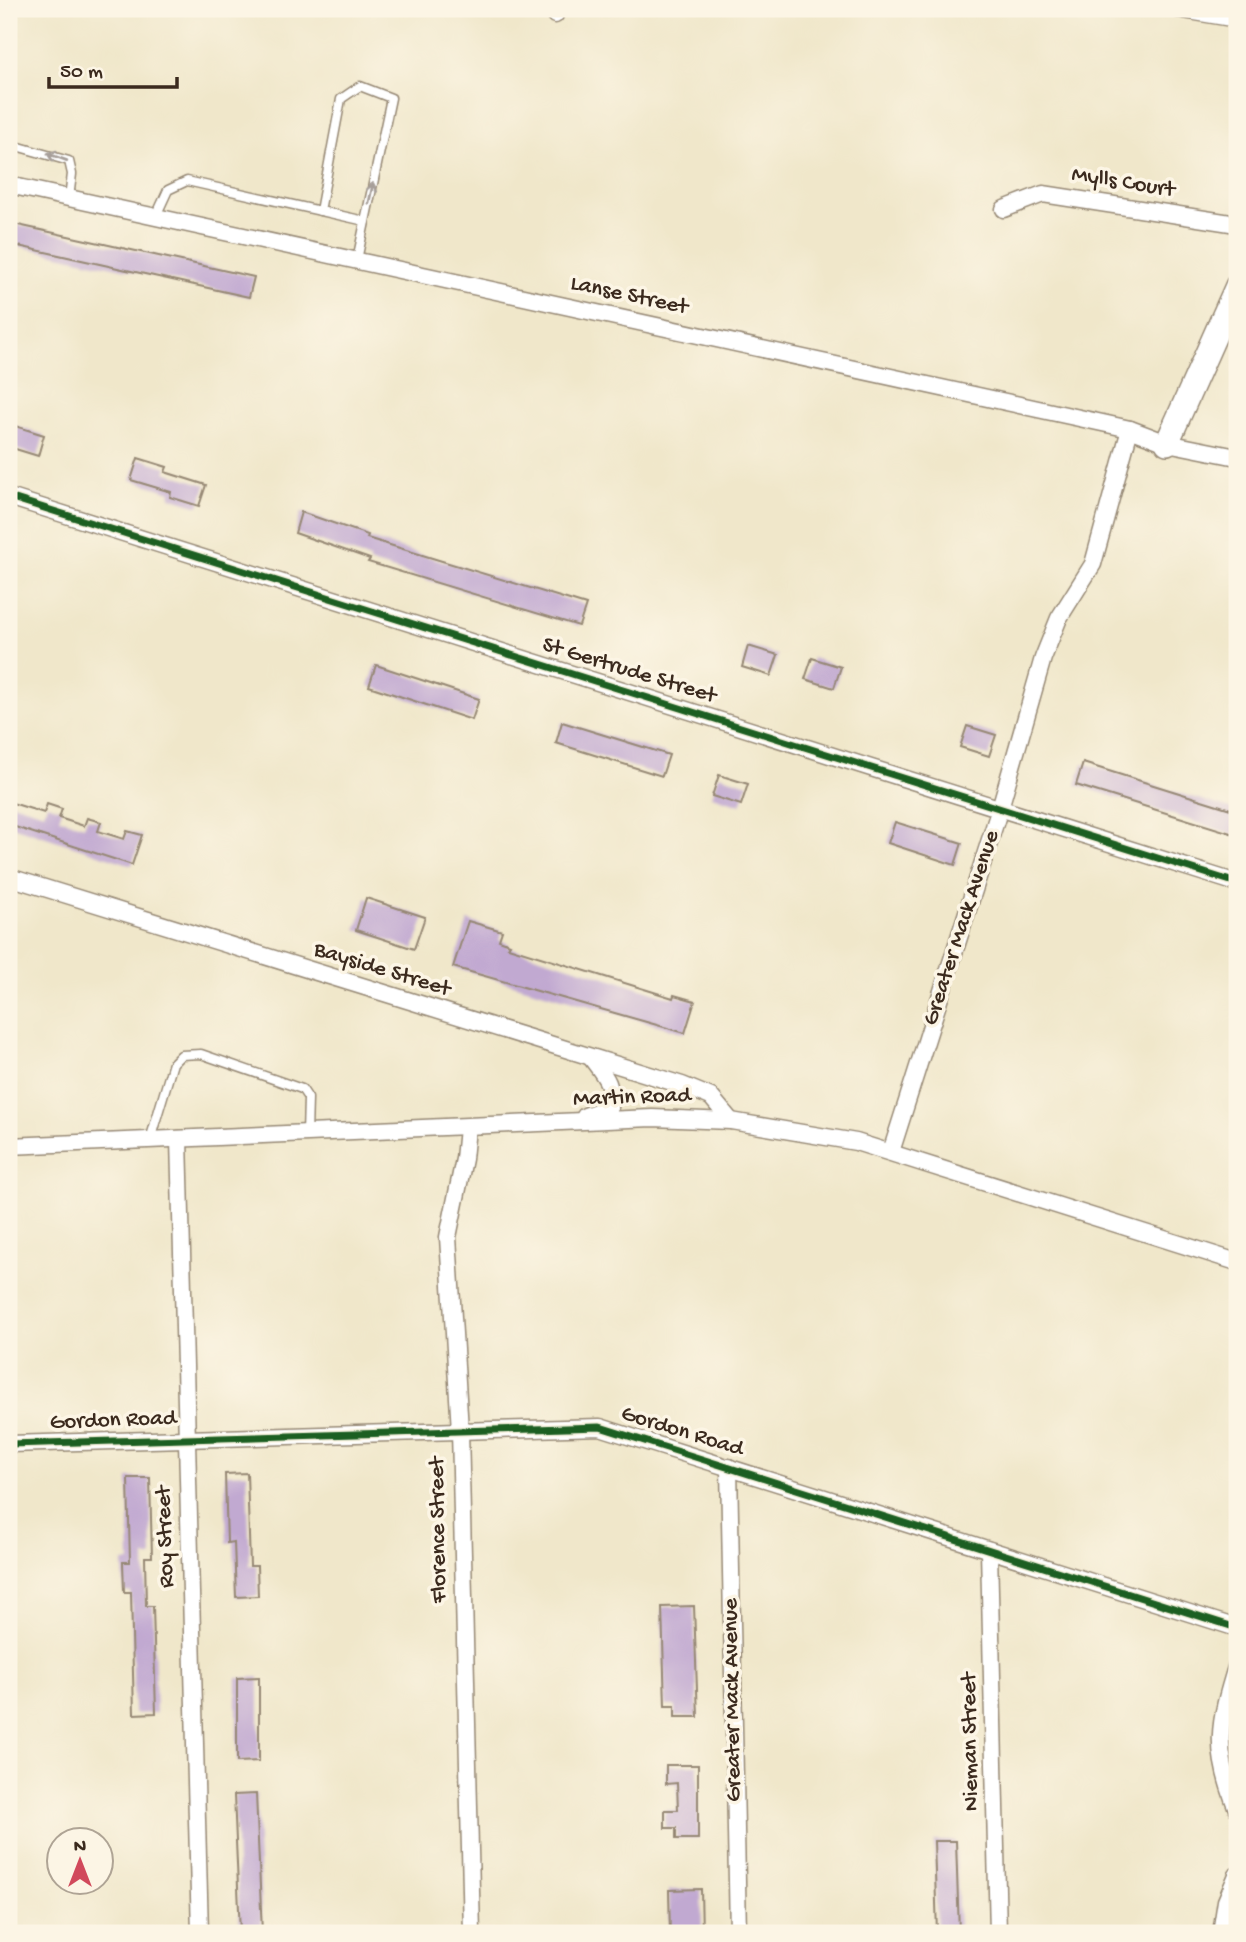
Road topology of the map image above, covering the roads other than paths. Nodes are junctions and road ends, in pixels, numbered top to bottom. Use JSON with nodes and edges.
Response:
{"nodes":[{"id":1,"x":1177,"y":9,"type":"edge"},
{"id":2,"x":1237,"y":19,"type":"edge"},
{"id":3,"x":9,"y":145,"type":"edge"},
{"id":4,"x":9,"y":185,"type":"edge"},
{"id":5,"x":69,"y":198,"type":"junction"},
{"id":6,"x":1004,"y":209,"type":"dead end"},
{"id":7,"x":320,"y":211,"type":"junction"},
{"id":8,"x":156,"y":216,"type":"junction"},
{"id":9,"x":365,"y":221,"type":"junction"},
{"id":10,"x":1237,"y":224,"type":"edge"},
{"id":11,"x":357,"y":260,"type":"junction"},
{"id":12,"x":1237,"y":286,"type":"edge"},
{"id":13,"x":1130,"y":429,"type":"junction"},
{"id":14,"x":1167,"y":443,"type":"junction"},
{"id":15,"x":1237,"y":457,"type":"edge"},
{"id":16,"x":9,"y":497,"type":"edge"},
{"id":17,"x":1000,"y":808,"type":"junction"},
{"id":18,"x":9,"y":877,"type":"edge"},
{"id":19,"x":1237,"y":883,"type":"edge"},
{"id":20,"x":592,"y":1059,"type":"junction"},
{"id":21,"x":731,"y":1121,"type":"junction"},
{"id":22,"x":551,"y":1124,"type":"junction"},
{"id":23,"x":467,"y":1128,"type":"junction"},
{"id":24,"x":307,"y":1134,"type":"junction"},
{"id":25,"x":179,"y":1139,"type":"junction"},
{"id":26,"x":150,"y":1140,"type":"junction"},
{"id":27,"x":9,"y":1146,"type":"edge"},
{"id":28,"x":891,"y":1152,"type":"junction"},
{"id":29,"x":1237,"y":1262,"type":"edge"},
{"id":30,"x":460,"y":1430,"type":"junction"},
{"id":31,"x":186,"y":1437,"type":"junction"},
{"id":32,"x":9,"y":1444,"type":"edge"},
{"id":33,"x":729,"y":1467,"type":"junction"},
{"id":34,"x":989,"y":1550,"type":"junction"},
{"id":35,"x":1237,"y":1628,"type":"edge"},
{"id":36,"x":1237,"y":1664,"type":"edge"},
{"id":37,"x":1237,"y":1809,"type":"edge"},
{"id":38,"x":1237,"y":1875,"type":"edge"},
{"id":39,"x":200,"y":1933,"type":"edge"},
{"id":40,"x":472,"y":1933,"type":"edge"},
{"id":41,"x":738,"y":1933,"type":"edge"},
{"id":42,"x":998,"y":1933,"type":"edge"},
{"id":43,"x":1221,"y":1933,"type":"edge"}],
"edges":[{"from":1,"to":2,"type":"street"},
{"from":5,"to":3,"type":"lane","one_way":true},
{"from":4,"to":5,"type":"street","name":"Lanse Street"},
{"from":5,"to":8,"type":"street","name":"Lanse Street"},
{"from":6,"to":10,"type":"street","name":"Mylls Court"},
{"from":7,"to":8,"type":"lane"},
{"from":7,"to":9,"type":"lane"},
{"from":9,"to":7,"type":"lane","one_way":true},
{"from":8,"to":11,"type":"street","name":"Lanse Street"},
{"from":9,"to":11,"type":"lane"},
{"from":11,"to":13,"type":"street","name":"Lanse Street"},
{"from":12,"to":14,"type":"street"},
{"from":13,"to":14,"type":"street","name":"Lanse Street"},
{"from":13,"to":17,"type":"street","name":"Greater Mack Avenue"},
{"from":14,"to":15,"type":"street","name":"Lanse Street"},
{"from":16,"to":17,"type":"street","name":"St Gertrude Street"},
{"from":17,"to":19,"type":"street","name":"St Gertrude Street"},
{"from":17,"to":28,"type":"street","name":"Greater Mack Avenue"},
{"from":18,"to":20,"type":"street","name":"Bayside Street"},
{"from":20,"to":21,"type":"street","name":"Bayside Street"},
{"from":20,"to":22,"type":"street"},
{"from":21,"to":22,"type":"street","name":"Martin Road"},
{"from":21,"to":28,"type":"street","name":"Martin Road"},
{"from":22,"to":23,"type":"street","name":"Martin Road"},
{"from":23,"to":24,"type":"street","name":"Martin Road"},
{"from":23,"to":30,"type":"street","name":"Florence Street"},
{"from":24,"to":25,"type":"street","name":"Martin Road"},
{"from":24,"to":26,"type":"lane"},
{"from":25,"to":26,"type":"street","name":"Martin Road"},
{"from":25,"to":31,"type":"street","name":"Roy Street"},
{"from":26,"to":27,"type":"street","name":"Martin Road"},
{"from":28,"to":29,"type":"street","name":"Martin Road"},
{"from":30,"to":31,"type":"street","name":"Gordon Road"},
{"from":30,"to":33,"type":"street","name":"Gordon Road"},
{"from":30,"to":40,"type":"street","name":"Florence Street"},
{"from":31,"to":32,"type":"street","name":"Gordon Road"},
{"from":31,"to":39,"type":"street","name":"Roy Street"},
{"from":33,"to":34,"type":"street","name":"Gordon Road"},
{"from":33,"to":41,"type":"street","name":"Greater Mack Avenue"},
{"from":34,"to":35,"type":"street","name":"Gordon Road"},
{"from":34,"to":42,"type":"street","name":"Nieman Street"},
{"from":36,"to":37,"type":"street"},
{"from":38,"to":43,"type":"street"}]}
